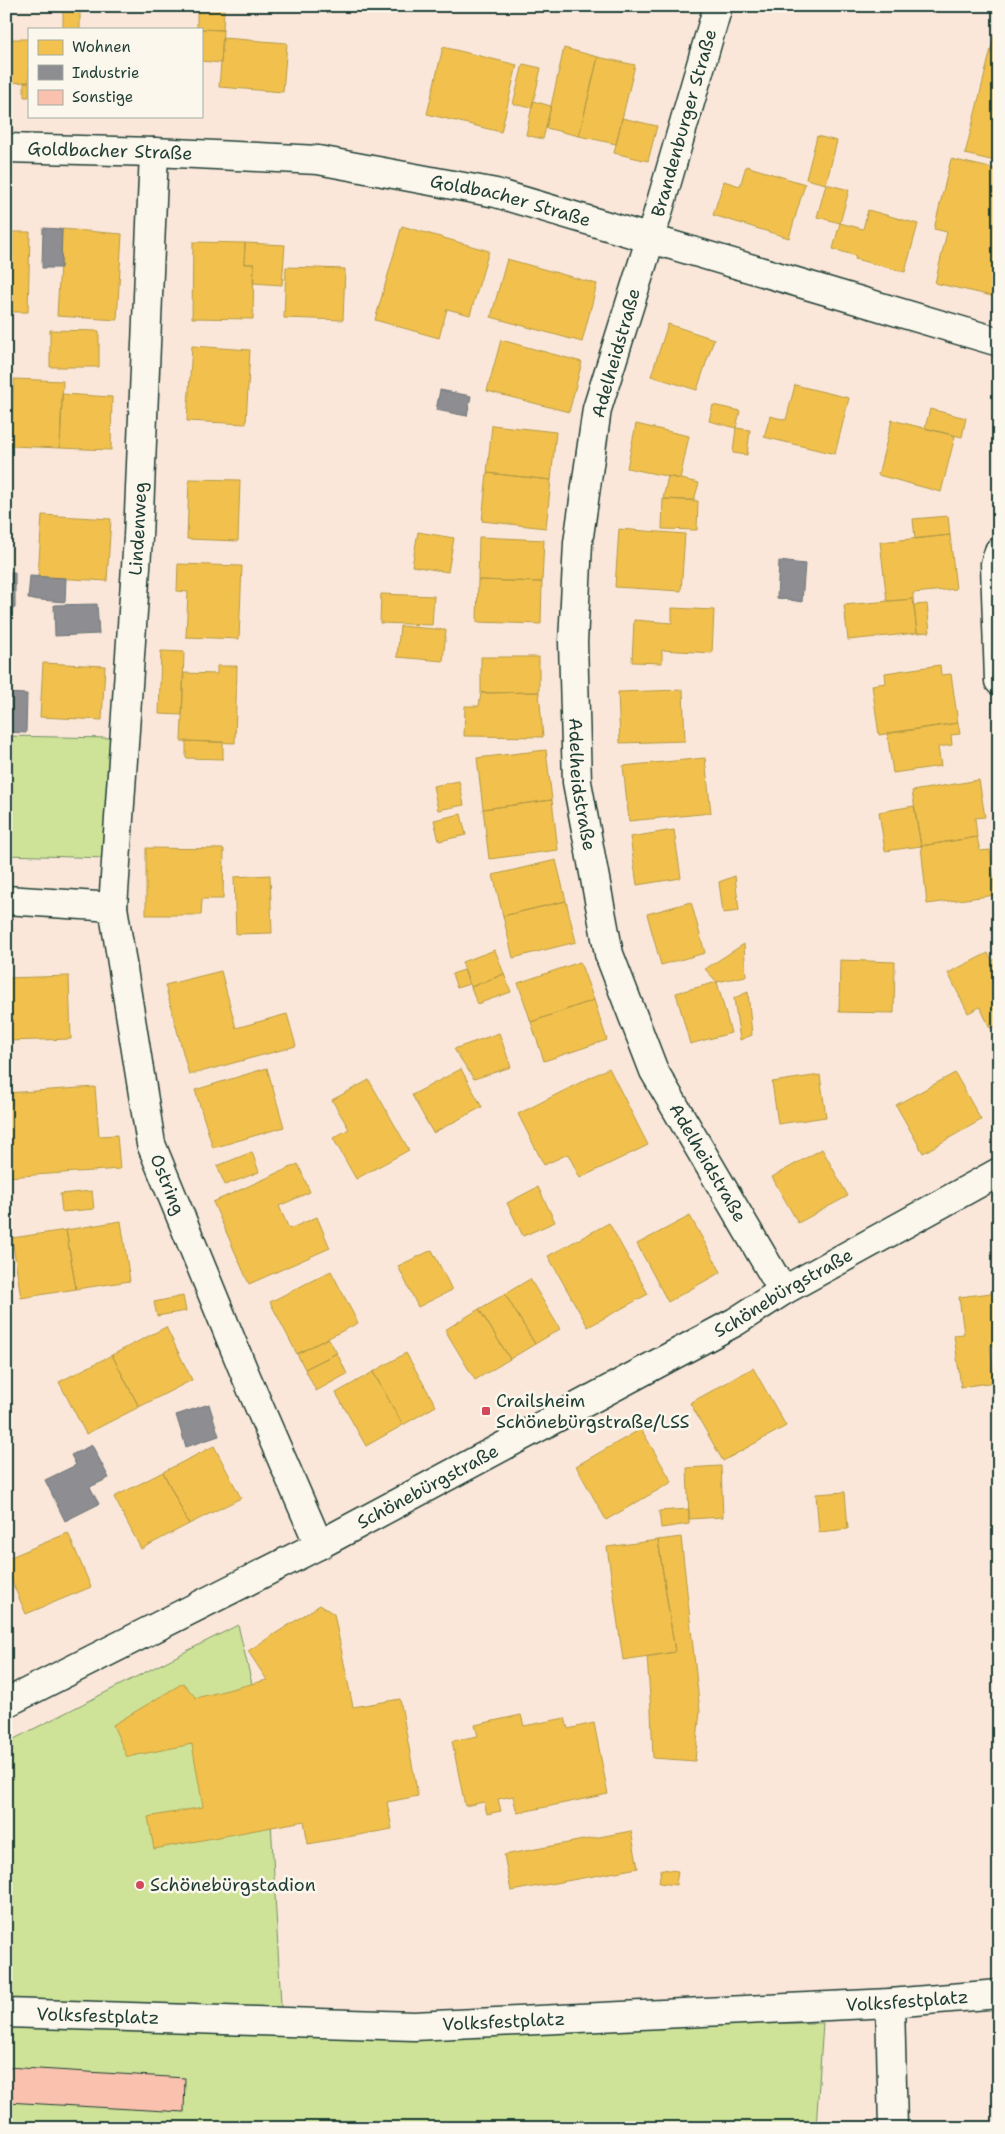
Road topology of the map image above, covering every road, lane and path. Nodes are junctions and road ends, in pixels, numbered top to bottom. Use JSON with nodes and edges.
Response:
{"nodes":[{"id":1,"x":718,"y":6,"type":"edge"},
{"id":2,"x":6,"y":148,"type":"edge"},
{"id":3,"x":154,"y":152,"type":"junction"},
{"id":4,"x":650,"y":240,"type":"junction"},
{"id":5,"x":999,"y":342,"type":"edge"},
{"id":6,"x":999,"y":550,"type":"edge"},
{"id":7,"x":999,"y":681,"type":"edge"},
{"id":8,"x":6,"y":900,"type":"edge"},
{"id":9,"x":112,"y":906,"type":"junction"},
{"id":10,"x":999,"y":1172,"type":"edge"},
{"id":11,"x":783,"y":1291,"type":"junction"},
{"id":12,"x":319,"y":1545,"type":"junction"},
{"id":13,"x":6,"y":1703,"type":"edge"},
{"id":14,"x":999,"y":1994,"type":"edge"},
{"id":15,"x":890,"y":2003,"type":"junction"},
{"id":16,"x":6,"y":2013,"type":"edge"},
{"id":17,"x":893,"y":2128,"type":"edge"}],
"edges":[{"from":1,"to":4,"type":"street","name":"Brandenburger Straße"},
{"from":2,"to":3,"type":"street","name":"Goldbacher Straße"},
{"from":3,"to":4,"type":"street","name":"Goldbacher Straße"},
{"from":3,"to":9,"type":"street","name":"Lindenweg"},
{"from":4,"to":5,"type":"street","name":"Goldbacher Straße"},
{"from":4,"to":11,"type":"street","name":"Adelheidstraße"},
{"from":6,"to":7,"type":"street"},
{"from":8,"to":9,"type":"street"},
{"from":9,"to":12,"type":"street","name":"Ostring"},
{"from":10,"to":11,"type":"street","name":"Schönebürgstraße"},
{"from":11,"to":12,"type":"street","name":"Schönebürgstraße"},
{"from":12,"to":13,"type":"street","name":"Schönebürgstraße"},
{"from":14,"to":15,"type":"street","name":"Volksfestplatz"},
{"from":15,"to":16,"type":"street","name":"Volksfestplatz"},
{"from":15,"to":17,"type":"street"}]}
